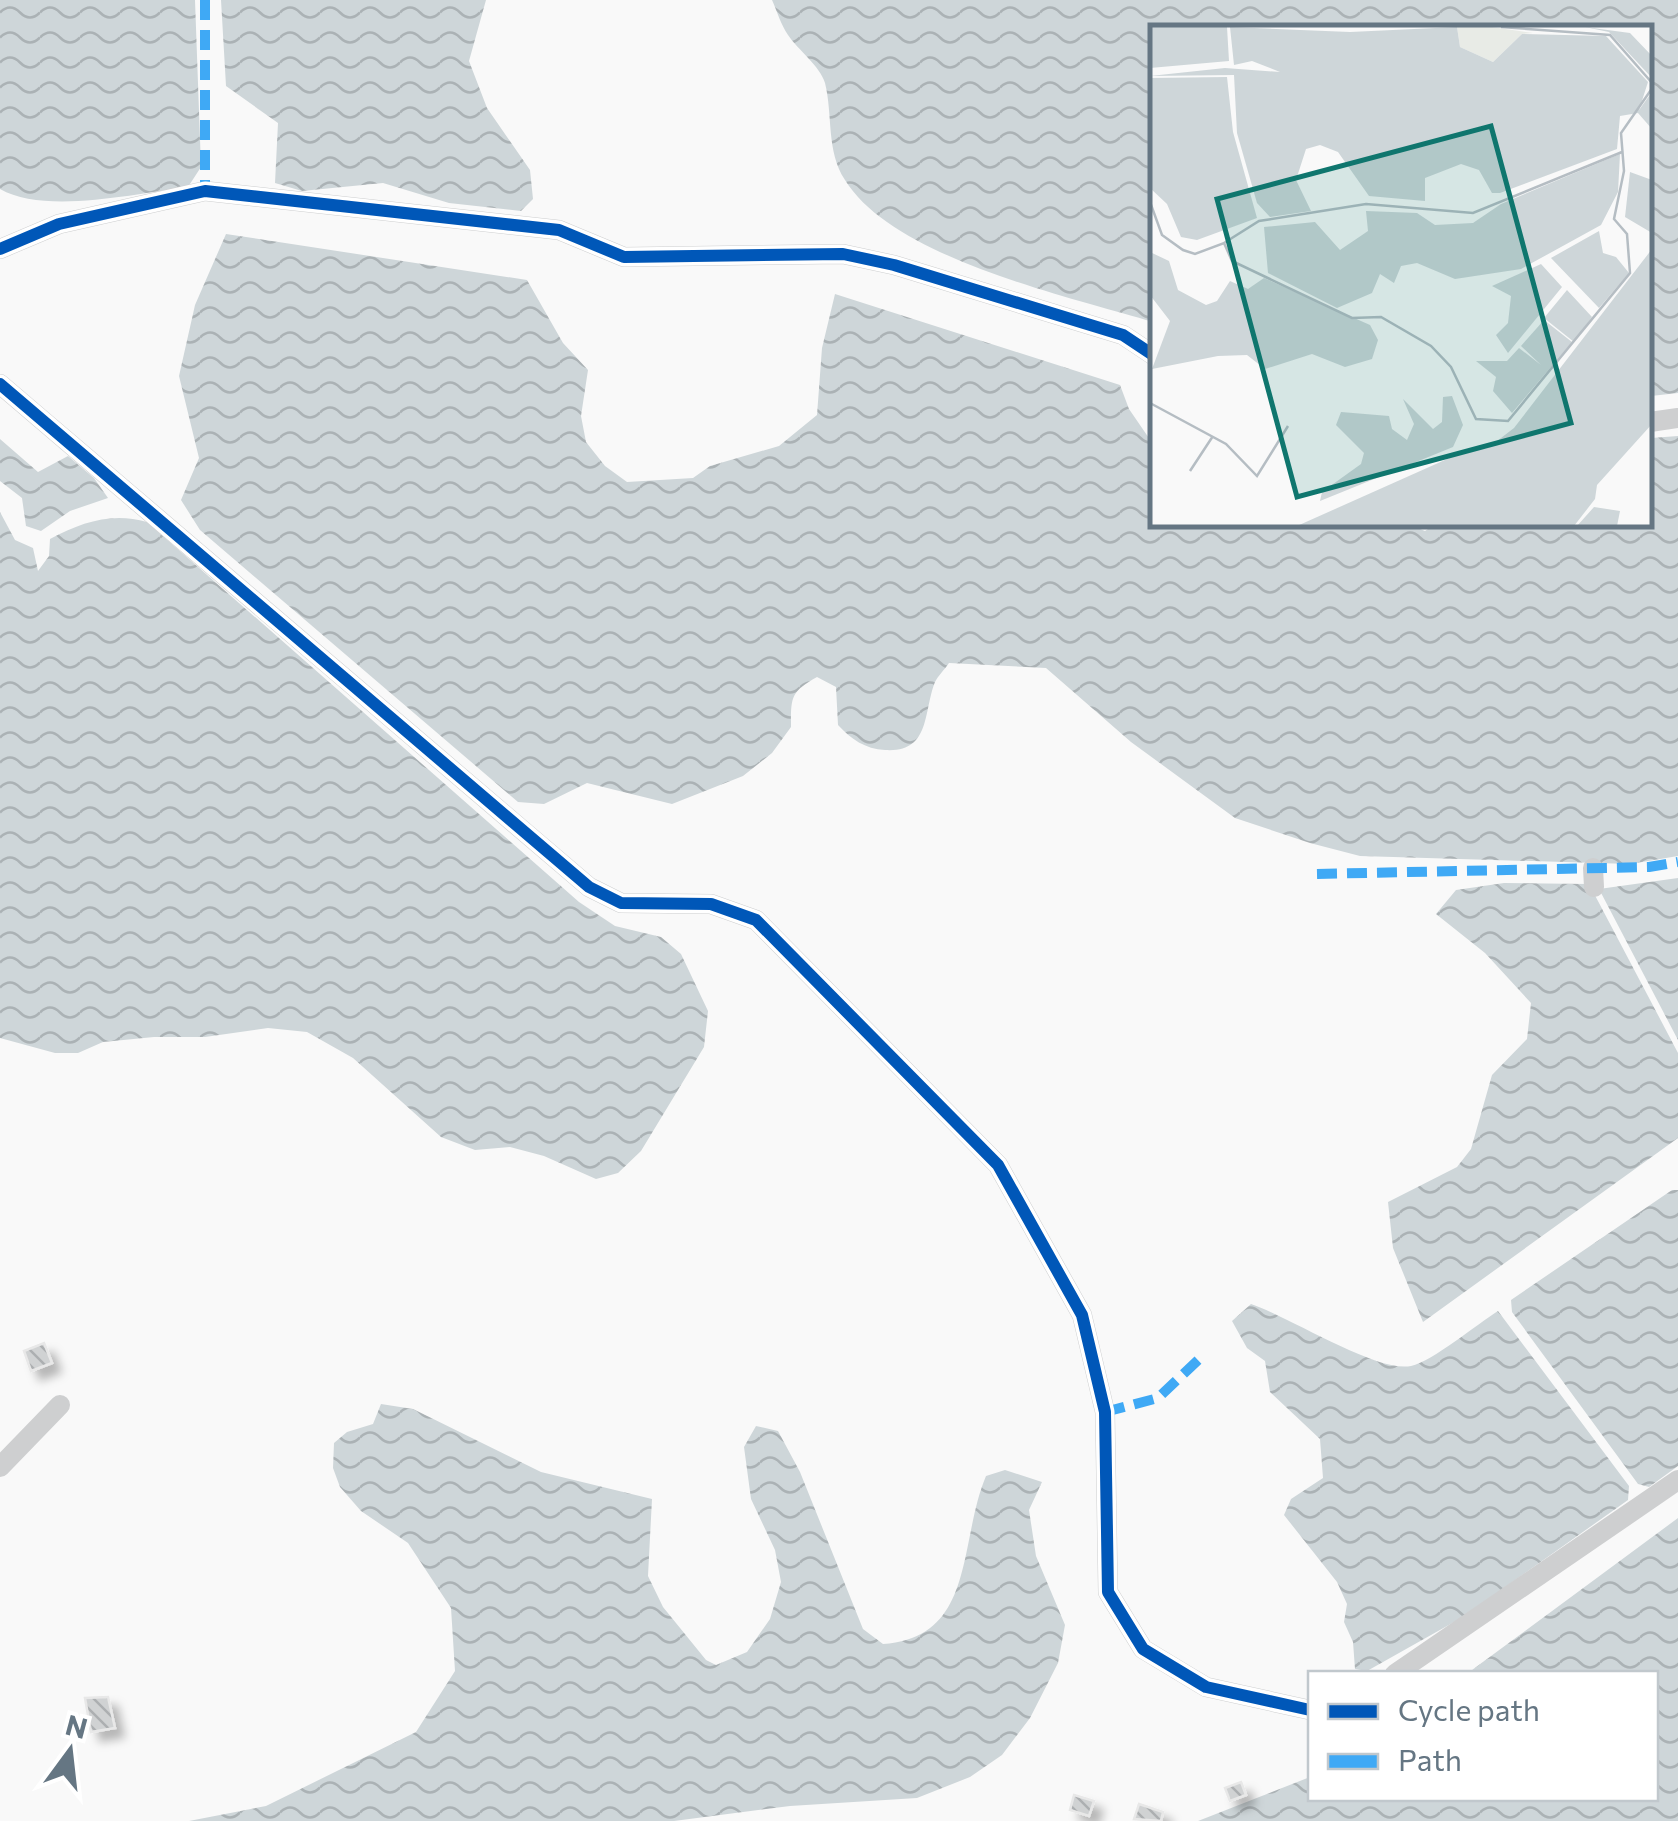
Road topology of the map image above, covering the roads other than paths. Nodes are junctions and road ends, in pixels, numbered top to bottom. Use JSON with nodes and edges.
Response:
{"nodes":[{"id":1,"x":0,"y":249,"type":"edge"},
{"id":2,"x":1150,"y":354,"type":"edge"},
{"id":3,"x":0,"y":384,"type":"edge"},
{"id":4,"x":1678,"y":418,"type":"edge"},
{"id":5,"x":1653,"y":422,"type":"edge"},
{"id":6,"x":60,"y":1405,"type":"dead end"},
{"id":7,"x":0,"y":1466,"type":"edge"},
{"id":8,"x":1678,"y":1480,"type":"edge"},
{"id":9,"x":1399,"y":1671,"type":"edge"},
{"id":10,"x":1308,"y":1710,"type":"edge"}],
"edges":[{"from":1,"to":2,"type":"street"},
{"from":3,"to":10,"type":"street"},
{"from":4,"to":5,"type":"street"},
{"from":6,"to":7,"type":"street"},
{"from":8,"to":9,"type":"street"}]}
